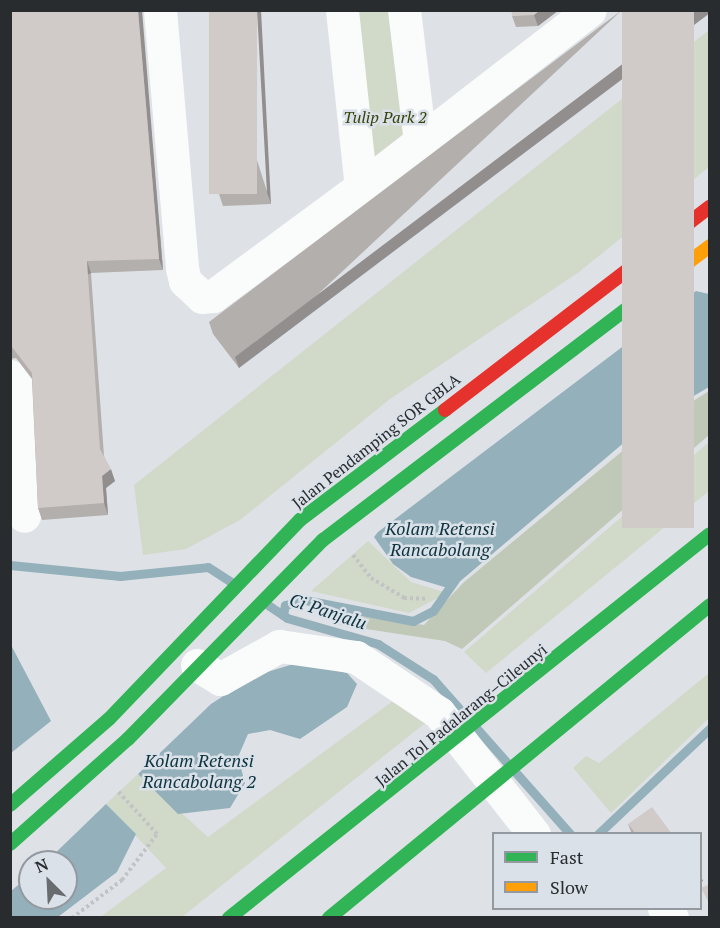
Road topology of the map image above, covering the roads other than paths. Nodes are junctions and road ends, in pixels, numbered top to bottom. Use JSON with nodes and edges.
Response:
{"nodes":[{"id":1,"x":160,"y":10,"type":"edge"},
{"id":2,"x":342,"y":10,"type":"edge"},
{"id":3,"x":404,"y":10,"type":"edge"},
{"id":4,"x":575,"y":16,"type":"edge"},
{"id":5,"x":420,"y":143,"type":"junction"},
{"id":6,"x":361,"y":187,"type":"junction"},
{"id":7,"x":710,"y":207,"type":"edge"},
{"id":8,"x":710,"y":246,"type":"edge"},
{"id":9,"x":10,"y":376,"type":"edge"},
{"id":10,"x":24,"y":516,"type":"dead end"},
{"id":11,"x":710,"y":534,"type":"edge"},
{"id":12,"x":264,"y":556,"type":"junction"},
{"id":13,"x":287,"y":577,"type":"junction"},
{"id":14,"x":710,"y":605,"type":"edge"},
{"id":15,"x":197,"y":665,"type":"junction"},
{"id":16,"x":10,"y":805,"type":"edge"},
{"id":17,"x":532,"y":832,"type":"edge"},
{"id":18,"x":10,"y":844,"type":"edge"},
{"id":19,"x":229,"y":918,"type":"edge"},
{"id":20,"x":329,"y":918,"type":"edge"}],
"edges":[{"from":1,"to":6,"type":"street"},
{"from":2,"to":6,"type":"street"},
{"from":3,"to":5,"type":"street"},
{"from":4,"to":5,"type":"street"},
{"from":5,"to":6,"type":"street"},
{"from":7,"to":12,"type":"main road","name":"Jalan Pendamping SOR GBLA"},
{"from":8,"to":13,"type":"main road"},
{"from":9,"to":10,"type":"street"},
{"from":11,"to":19,"type":"main road","name":"Jalan Tol Padalarang–Cileunyi"},
{"from":12,"to":13,"type":"main road"},
{"from":12,"to":16,"type":"main road","name":"Jalan Pendamping SOR GBLA"},
{"from":13,"to":15,"type":"main road"},
{"from":14,"to":20,"type":"main road"},
{"from":15,"to":17,"type":"street"},
{"from":15,"to":18,"type":"main road"}]}
